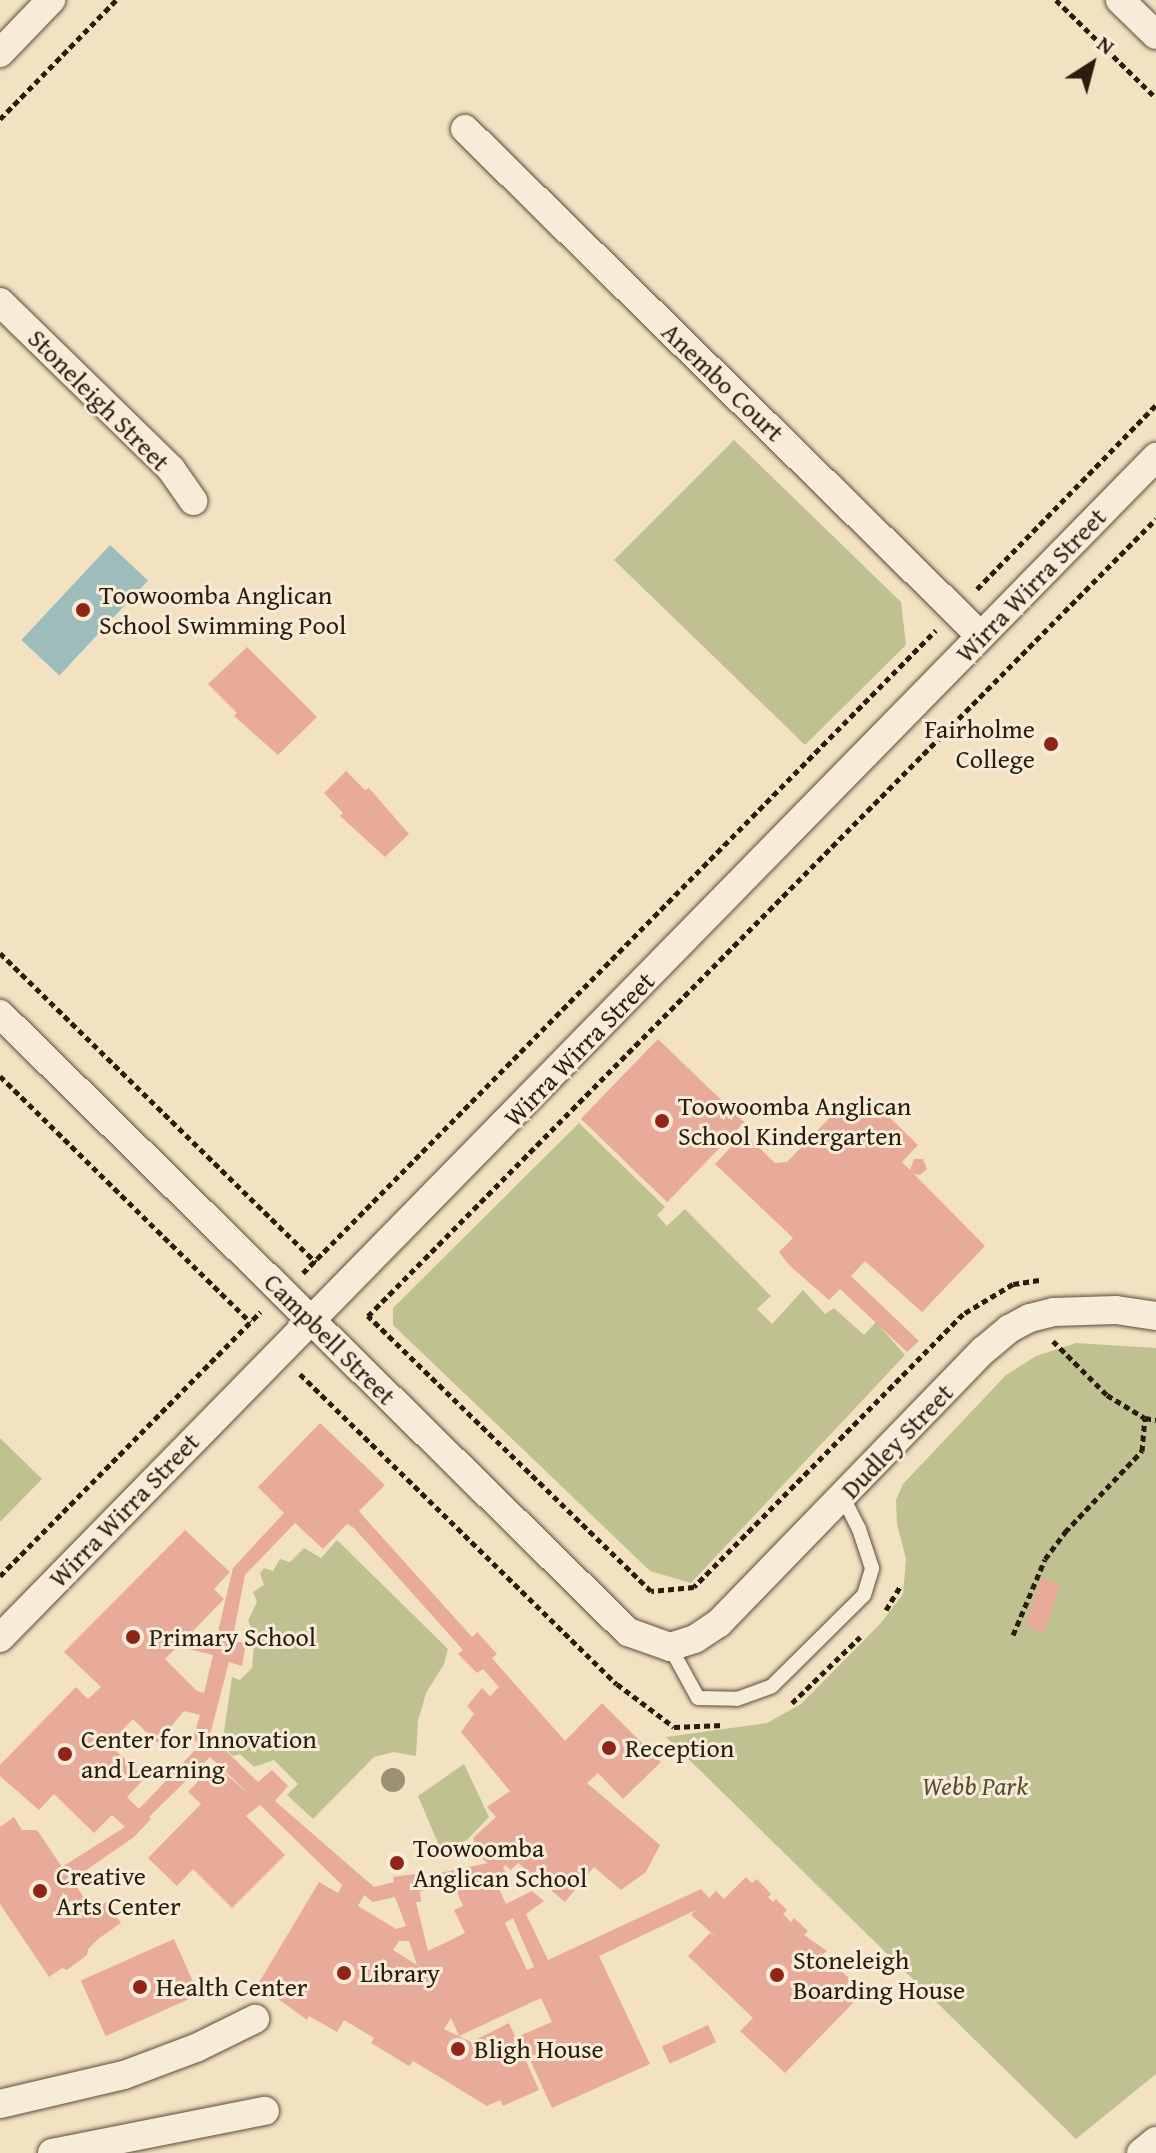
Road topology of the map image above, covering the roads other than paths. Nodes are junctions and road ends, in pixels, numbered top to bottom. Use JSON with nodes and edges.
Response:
{"nodes":[{"id":1,"x":51,"y":0,"type":"edge"},
{"id":2,"x":1120,"y":0,"type":"edge"},
{"id":3,"x":1156,"y":35,"type":"edge"},
{"id":4,"x":0,"y":53,"type":"edge"},
{"id":5,"x":465,"y":129,"type":"dead end"},
{"id":6,"x":0,"y":302,"type":"edge"},
{"id":7,"x":1156,"y":457,"type":"edge"},
{"id":8,"x":193,"y":501,"type":"dead end"},
{"id":9,"x":981,"y":636,"type":"junction"},
{"id":10,"x":0,"y":1014,"type":"edge"},
{"id":11,"x":1156,"y":1316,"type":"edge"},
{"id":12,"x":310,"y":1318,"type":"junction"},
{"id":13,"x":843,"y":1497,"type":"junction"},
{"id":14,"x":0,"y":1638,"type":"edge"},
{"id":15,"x":670,"y":1647,"type":"junction"},
{"id":16,"x":255,"y":2019,"type":"dead end"},
{"id":17,"x":0,"y":2104,"type":"edge"},
{"id":18,"x":265,"y":2111,"type":"dead end"},
{"id":19,"x":1156,"y":2141,"type":"edge"},
{"id":20,"x":52,"y":2153,"type":"edge"},
{"id":21,"x":1141,"y":2153,"type":"edge"}],
"edges":[{"from":1,"to":4,"type":"street"},
{"from":2,"to":3,"type":"street"},
{"from":5,"to":9,"type":"street","name":"Anembo Court"},
{"from":6,"to":8,"type":"street","name":"Stoneleigh Street"},
{"from":7,"to":9,"type":"street","name":"Wirra Wirra Street"},
{"from":9,"to":12,"type":"street","name":"Wirra Wirra Street"},
{"from":10,"to":12,"type":"street","name":"Campbell Street"},
{"from":11,"to":13,"type":"street","name":"Dudley Street"},
{"from":12,"to":14,"type":"street","name":"Wirra Wirra Street"},
{"from":12,"to":15,"type":"street","name":"Campbell Street"},
{"from":13,"to":15,"type":"street","name":"Dudley Street"},
{"from":13,"to":15,"type":"lane"},
{"from":16,"to":17,"type":"street"},
{"from":18,"to":20,"type":"street"},
{"from":19,"to":21,"type":"street"}]}
